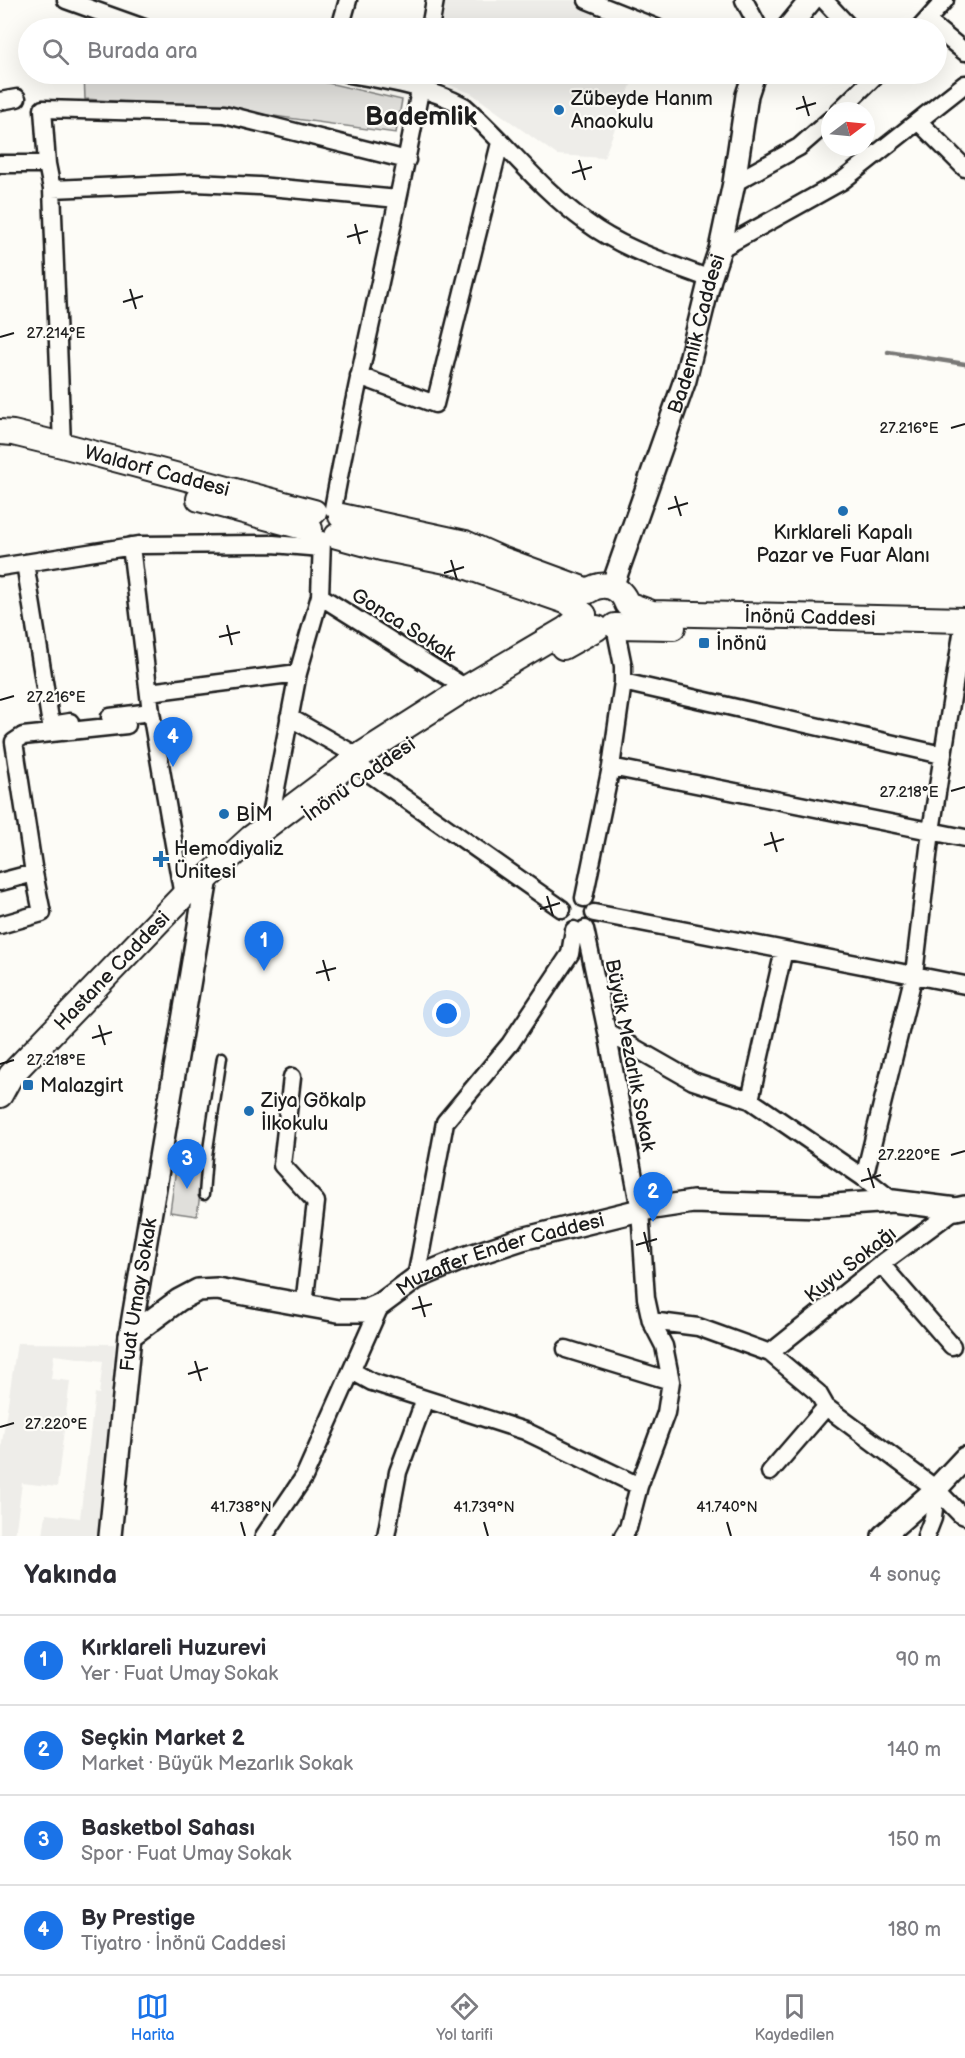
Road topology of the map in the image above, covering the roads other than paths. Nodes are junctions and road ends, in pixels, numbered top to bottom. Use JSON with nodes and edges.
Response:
{"nodes":[{"id":1,"x":66,"y":0,"type":"edge"},
{"id":2,"x":348,"y":0,"type":"edge"},
{"id":3,"x":435,"y":0,"type":"edge"},
{"id":4,"x":587,"y":0,"type":"edge"},
{"id":5,"x":744,"y":0,"type":"edge"},
{"id":6,"x":811,"y":0,"type":"edge"},
{"id":7,"x":824,"y":0,"type":"edge"},
{"id":8,"x":945,"y":0,"type":"edge"},
{"id":9,"x":85,"y":4,"type":"edge"},
{"id":10,"x":119,"y":18,"type":"edge"},
{"id":11,"x":343,"y":18,"type":"edge"},
{"id":12,"x":432,"y":18,"type":"edge"},
{"id":13,"x":632,"y":18,"type":"edge"},
{"id":14,"x":754,"y":18,"type":"edge"},
{"id":15,"x":796,"y":18,"type":"edge"},
{"id":16,"x":841,"y":18,"type":"edge"},
{"id":17,"x":930,"y":18,"type":"edge"},
{"id":18,"x":947,"y":40,"type":"edge"},
{"id":19,"x":965,"y":52,"type":"edge"},
{"id":20,"x":420,"y":84,"type":"edge"},
{"id":21,"x":426,"y":84,"type":"edge"},
{"id":22,"x":751,"y":84,"type":"edge"},
{"id":23,"x":867,"y":84,"type":"edge"},
{"id":24,"x":964,"y":86,"type":"edge"},
{"id":25,"x":18,"y":98,"type":"dead end"},
{"id":26,"x":0,"y":101,"type":"edge"},
{"id":27,"x":848,"y":102,"type":"edge"},
{"id":28,"x":918,"y":121,"type":"junction"},
{"id":29,"x":821,"y":128,"type":"edge"},
{"id":30,"x":501,"y":143,"type":"junction"},
{"id":31,"x":406,"y":160,"type":"junction"},
{"id":32,"x":0,"y":164,"type":"edge"},
{"id":33,"x":48,"y":164,"type":"junction"},
{"id":34,"x":965,"y":168,"type":"edge"},
{"id":35,"x":734,"y":183,"type":"junction"},
{"id":36,"x":52,"y":189,"type":"junction"},
{"id":37,"x":398,"y":199,"type":"junction"},
{"id":38,"x":720,"y":249,"type":"junction"},
{"id":39,"x":710,"y":279,"type":"junction"},
{"id":40,"x":359,"y":376,"type":"junction"},
{"id":41,"x":0,"y":432,"type":"edge"},
{"id":42,"x":62,"y":445,"type":"junction"},
{"id":43,"x":0,"y":446,"type":"edge"},
{"id":44,"x":326,"y":527,"type":"junction"},
{"id":45,"x":131,"y":546,"type":"junction"},
{"id":46,"x":25,"y":563,"type":"junction"},
{"id":47,"x":0,"y":567,"type":"edge"},
{"id":48,"x":605,"y":592,"type":"junction"},
{"id":49,"x":320,"y":596,"type":"junction"},
{"id":50,"x":599,"y":623,"type":"junction"},
{"id":51,"x":964,"y":629,"type":"edge"},
{"id":52,"x":298,"y":673,"type":"junction"},
{"id":53,"x":623,"y":682,"type":"junction"},
{"id":54,"x":466,"y":688,"type":"junction"},
{"id":55,"x":149,"y":692,"type":"junction"},
{"id":56,"x":151,"y":712,"type":"junction"},
{"id":57,"x":290,"y":717,"type":"junction"},
{"id":58,"x":127,"y":725,"type":"dead end"},
{"id":59,"x":942,"y":755,"type":"junction"},
{"id":60,"x":362,"y":764,"type":"junction"},
{"id":61,"x":611,"y":767,"type":"junction"},
{"id":62,"x":269,"y":825,"type":"junction"},
{"id":63,"x":931,"y":831,"type":"junction"},
{"id":64,"x":965,"y":838,"type":"edge"},
{"id":65,"x":34,"y":873,"type":"junction"},
{"id":66,"x":207,"y":878,"type":"junction"},
{"id":67,"x":0,"y":882,"type":"edge"},
{"id":68,"x":183,"y":896,"type":"junction"},
{"id":69,"x":584,"y":898,"type":"junction"},
{"id":70,"x":562,"y":909,"type":"junction"},
{"id":71,"x":594,"y":913,"type":"junction"},
{"id":72,"x":0,"y":925,"type":"edge"},
{"id":73,"x":579,"y":929,"type":"junction"},
{"id":74,"x":784,"y":950,"type":"junction"},
{"id":75,"x":914,"y":974,"type":"junction"},
{"id":76,"x":965,"y":985,"type":"edge"},
{"id":77,"x":607,"y":1032,"type":"junction"},
{"id":78,"x":222,"y":1056,"type":"dead end"},
{"id":79,"x":292,"y":1077,"type":"dead end"},
{"id":80,"x":4,"y":1083,"type":"edge"},
{"id":81,"x":750,"y":1101,"type":"junction"},
{"id":82,"x":162,"y":1148,"type":"junction"},
{"id":83,"x":207,"y":1156,"type":"junction"},
{"id":84,"x":864,"y":1178,"type":"junction"},
{"id":85,"x":204,"y":1195,"type":"dead end"},
{"id":86,"x":893,"y":1201,"type":"junction"},
{"id":87,"x":961,"y":1208,"type":"edge"},
{"id":88,"x":640,"y":1210,"type":"junction"},
{"id":89,"x":881,"y":1264,"type":"junction"},
{"id":90,"x":416,"y":1278,"type":"junction"},
{"id":91,"x":381,"y":1304,"type":"junction"},
{"id":92,"x":304,"y":1305,"type":"junction"},
{"id":93,"x":651,"y":1321,"type":"junction"},
{"id":94,"x":130,"y":1336,"type":"junction"},
{"id":95,"x":952,"y":1346,"type":"dead end"},
{"id":96,"x":566,"y":1349,"type":"dead end"},
{"id":97,"x":770,"y":1353,"type":"junction"},
{"id":98,"x":352,"y":1371,"type":"junction"},
{"id":99,"x":671,"y":1381,"type":"junction"},
{"id":100,"x":425,"y":1399,"type":"junction"},
{"id":101,"x":826,"y":1407,"type":"junction"},
{"id":102,"x":965,"y":1458,"type":"edge"},
{"id":103,"x":770,"y":1472,"type":"dead end"},
{"id":104,"x":639,"y":1486,"type":"junction"},
{"id":105,"x":936,"y":1489,"type":"junction"},
{"id":106,"x":965,"y":1516,"type":"edge"},
{"id":107,"x":110,"y":1536,"type":"edge"},
{"id":108,"x":264,"y":1536,"type":"edge"},
{"id":109,"x":386,"y":1536,"type":"edge"},
{"id":110,"x":623,"y":1536,"type":"edge"},
{"id":111,"x":883,"y":1536,"type":"edge"},
{"id":112,"x":926,"y":1536,"type":"edge"}],
"edges":[{"from":1,"to":9,"type":"street"},
{"from":2,"to":11,"type":"street"},
{"from":3,"to":12,"type":"street"},
{"from":4,"to":13,"type":"street"},
{"from":5,"to":14,"type":"street"},
{"from":6,"to":15,"type":"street"},
{"from":7,"to":16,"type":"street"},
{"from":8,"to":17,"type":"street"},
{"from":9,"to":10,"type":"street"},
{"from":18,"to":19,"type":"street"},
{"from":20,"to":31,"type":"street"},
{"from":21,"to":30,"type":"street"},
{"from":22,"to":35,"type":"street","name":"Bademlik Caddesi"},
{"from":23,"to":27,"type":"street"},
{"from":24,"to":28,"type":"street"},
{"from":25,"to":26,"type":"street"},
{"from":28,"to":34,"type":"street"},
{"from":28,"to":38,"type":"street"},
{"from":29,"to":35,"type":"street"},
{"from":30,"to":39,"type":"street"},
{"from":30,"to":40,"type":"street"},
{"from":31,"to":33,"type":"street"},
{"from":31,"to":37,"type":"street"},
{"from":32,"to":33,"type":"street"},
{"from":33,"to":36,"type":"street"},
{"from":35,"to":38,"type":"street","name":"Bademlik Caddesi"},
{"from":36,"to":37,"type":"street"},
{"from":36,"to":42,"type":"street"},
{"from":37,"to":40,"type":"street"},
{"from":38,"to":39,"type":"street","name":"Bademlik Caddesi"},
{"from":39,"to":48,"type":"street","name":"Bademlik Caddesi"},
{"from":40,"to":44,"type":"street"},
{"from":41,"to":42,"type":"main road","name":"Waldorf Caddesi"},
{"from":42,"to":44,"type":"main road","name":"Waldorf Caddesi"},
{"from":43,"to":44,"type":"main road","name":"Waldorf Caddesi"},
{"from":44,"to":45,"type":"street"},
{"from":44,"to":48,"type":"main road","name":"Waldorf Caddesi"},
{"from":44,"to":49,"type":"street"},
{"from":44,"to":50,"type":"main road","name":"Waldorf Caddesi"},
{"from":45,"to":46,"type":"street"},
{"from":45,"to":55,"type":"street"},
{"from":46,"to":47,"type":"street"},
{"from":46,"to":56,"type":"street"},
{"from":48,"to":50,"type":"main road"},
{"from":48,"to":50,"type":"main road"},
{"from":48,"to":51,"type":"main road","name":"İnönü Caddesi"},
{"from":49,"to":52,"type":"street"},
{"from":49,"to":54,"type":"street","name":"Gonca Sokak"},
{"from":50,"to":51,"type":"main road","name":"İnönü Caddesi"},
{"from":50,"to":53,"type":"street"},
{"from":50,"to":54,"type":"main road","name":"İnönü Caddesi"},
{"from":50,"to":60,"type":"main road","name":"İnönü Caddesi"},
{"from":51,"to":59,"type":"street"},
{"from":52,"to":55,"type":"street"},
{"from":52,"to":57,"type":"street"},
{"from":53,"to":59,"type":"street"},
{"from":53,"to":61,"type":"street"},
{"from":54,"to":60,"type":"main road","name":"İnönü Caddesi"},
{"from":55,"to":56,"type":"street"},
{"from":56,"to":68,"type":"street"},
{"from":57,"to":60,"type":"street"},
{"from":57,"to":62,"type":"street"},
{"from":58,"to":65,"type":"street"},
{"from":59,"to":63,"type":"street"},
{"from":60,"to":62,"type":"main road","name":"İnönü Caddesi"},
{"from":60,"to":66,"type":"main road","name":"İnönü Caddesi"},
{"from":60,"to":70,"type":"street"},
{"from":61,"to":63,"type":"street"},
{"from":61,"to":69,"type":"street"},
{"from":62,"to":66,"type":"main road","name":"İnönü Caddesi"},
{"from":63,"to":64,"type":"street"},
{"from":63,"to":75,"type":"street"},
{"from":65,"to":67,"type":"street"},
{"from":65,"to":72,"type":"street"},
{"from":66,"to":68,"type":"main road","name":"Hastane Caddesi"},
{"from":66,"to":82,"type":"street","name":"Fuat Umay Sokak"},
{"from":68,"to":80,"type":"main road","name":"Hastane Caddesi"},
{"from":69,"to":70,"type":"street"},
{"from":69,"to":71,"type":"street"},
{"from":70,"to":73,"type":"street"},
{"from":71,"to":73,"type":"street"},
{"from":71,"to":74,"type":"street"},
{"from":73,"to":77,"type":"street","name":"Büyük Mezarlık Sokak"},
{"from":73,"to":90,"type":"street"},
{"from":74,"to":75,"type":"street"},
{"from":74,"to":81,"type":"street"},
{"from":75,"to":76,"type":"street"},
{"from":75,"to":84,"type":"street"},
{"from":77,"to":81,"type":"street"},
{"from":77,"to":88,"type":"street","name":"Büyük Mezarlık Sokak"},
{"from":78,"to":83,"type":"lane"},
{"from":79,"to":92,"type":"street"},
{"from":81,"to":84,"type":"street"},
{"from":82,"to":83,"type":"lane"},
{"from":82,"to":94,"type":"street","name":"Fuat Umay Sokak"},
{"from":83,"to":85,"type":"lane"},
{"from":84,"to":86,"type":"street"},
{"from":86,"to":87,"type":"street","name":"Muzaffer Ender Caddesi"},
{"from":86,"to":88,"type":"street","name":"Muzaffer Ender Caddesi"},
{"from":87,"to":89,"type":"street","name":"Kuyu Sokağı"},
{"from":88,"to":90,"type":"street","name":"Muzaffer Ender Caddesi"},
{"from":88,"to":93,"type":"street","name":"Büyük Mezarlık Sokak"},
{"from":89,"to":95,"type":"street"},
{"from":89,"to":97,"type":"street","name":"Kuyu Sokağı"},
{"from":90,"to":91,"type":"street","name":"Muzaffer Ender Caddesi"},
{"from":91,"to":92,"type":"street","name":"Muzaffer Ender Caddesi"},
{"from":91,"to":98,"type":"street"},
{"from":92,"to":94,"type":"street","name":"Muzaffer Ender Caddesi"},
{"from":93,"to":97,"type":"street"},
{"from":93,"to":99,"type":"street","name":"Büyük Mezarlık Sokak"},
{"from":94,"to":107,"type":"street","name":"Fuat Umay Sokak"},
{"from":96,"to":99,"type":"street"},
{"from":97,"to":101,"type":"street"},
{"from":98,"to":100,"type":"street"},
{"from":98,"to":108,"type":"street"},
{"from":99,"to":104,"type":"street","name":"Büyük Mezarlık Sokak"},
{"from":100,"to":104,"type":"street"},
{"from":100,"to":109,"type":"street"},
{"from":101,"to":103,"type":"street"},
{"from":101,"to":105,"type":"street"},
{"from":102,"to":105,"type":"street"},
{"from":104,"to":110,"type":"street","name":"Büyük Mezarlık Sokak"},
{"from":105,"to":106,"type":"street"},
{"from":105,"to":111,"type":"street"},
{"from":105,"to":112,"type":"street"}]}
